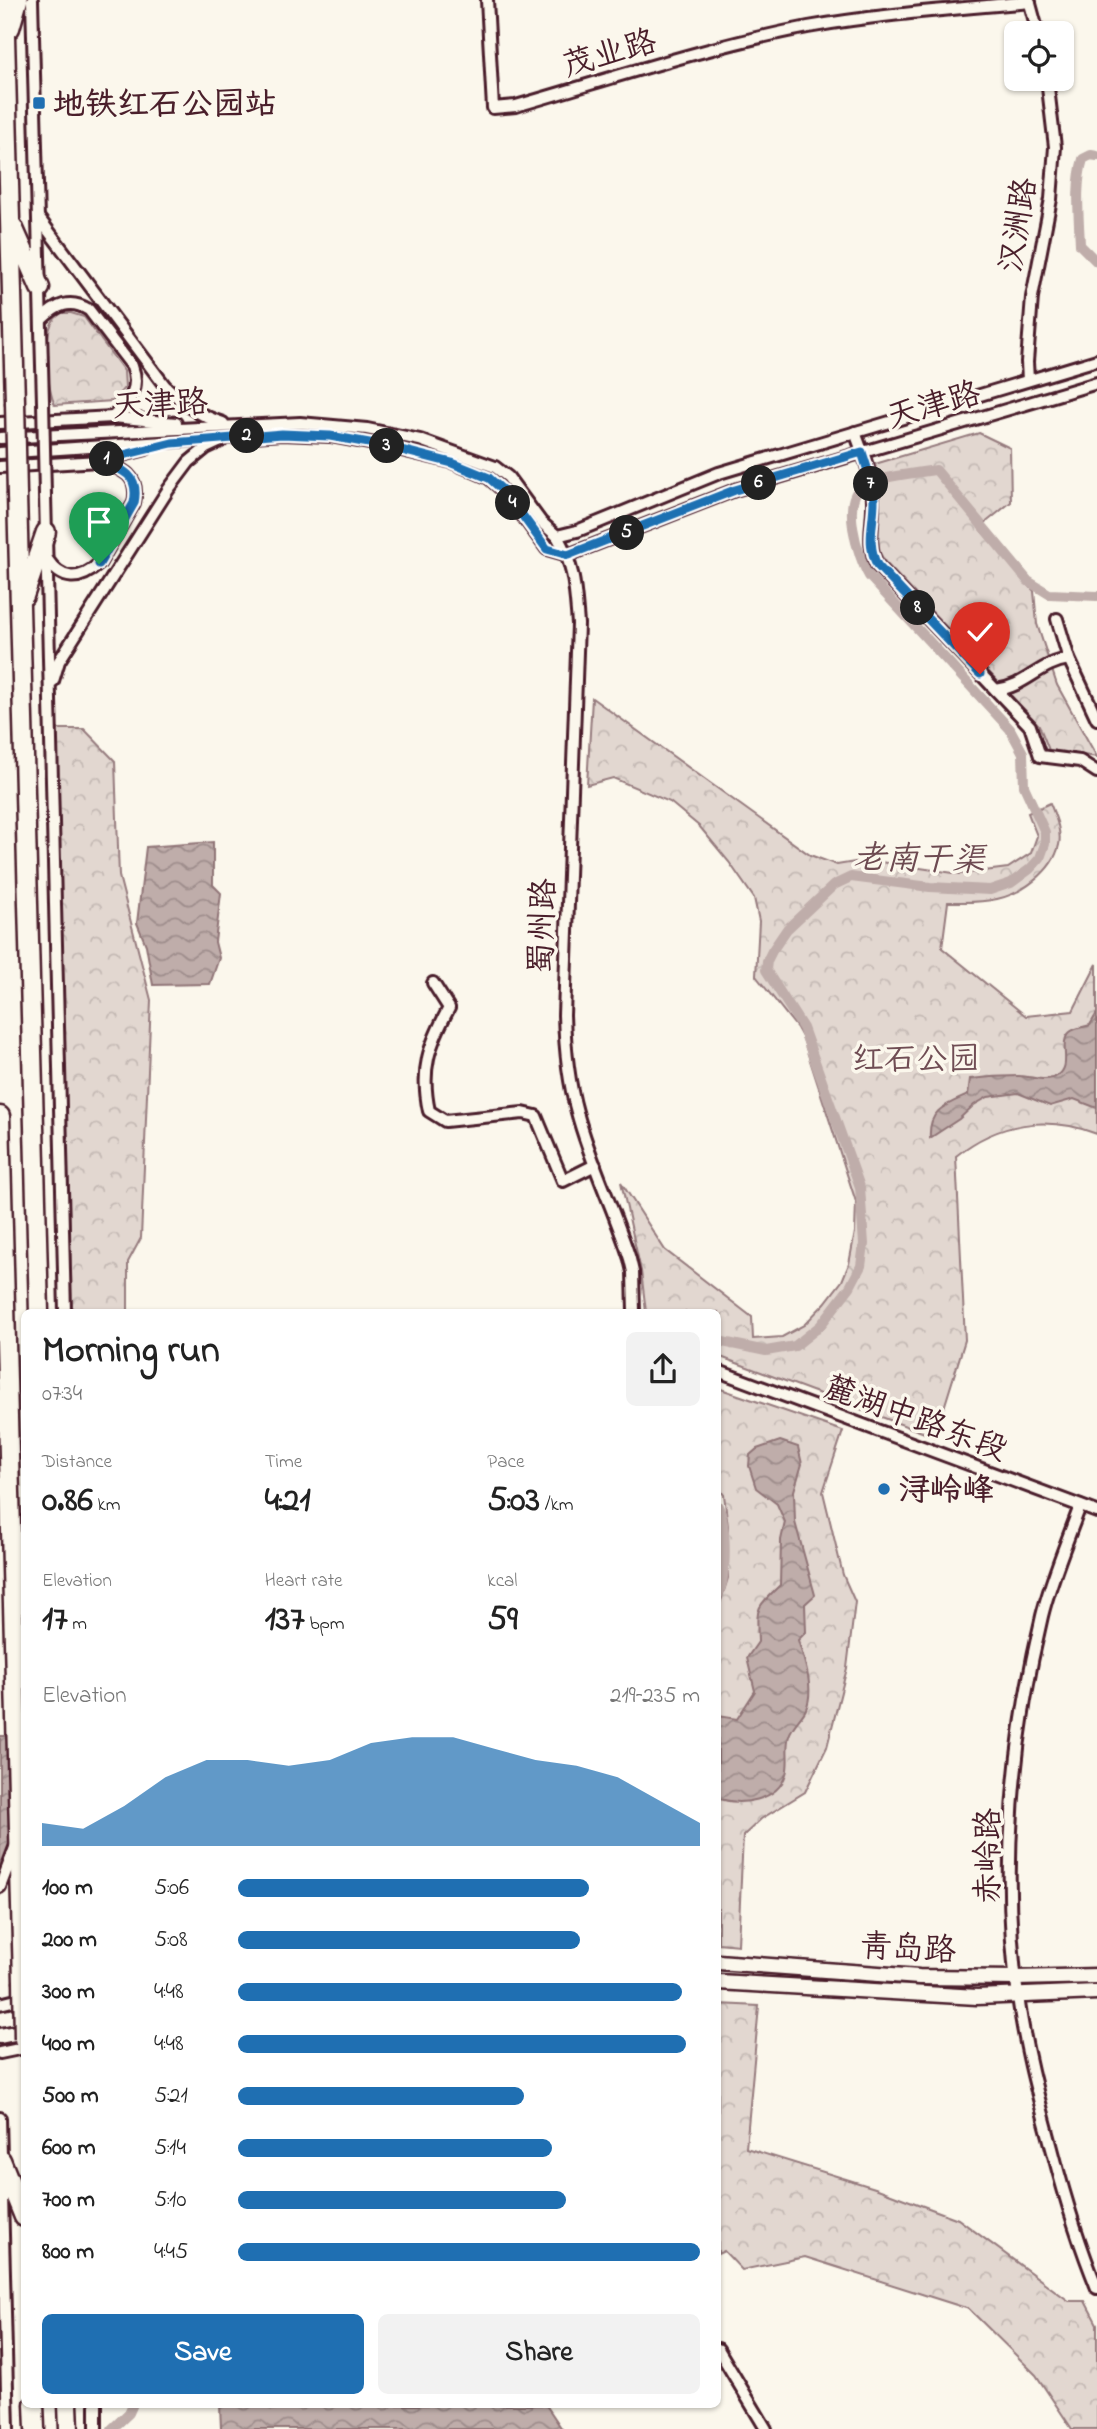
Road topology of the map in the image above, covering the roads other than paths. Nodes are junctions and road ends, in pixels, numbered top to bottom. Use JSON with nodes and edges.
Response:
{"nodes":[{"id":1,"x":4,"y":0,"type":"edge"},
{"id":2,"x":18,"y":0,"type":"edge"},
{"id":3,"x":32,"y":0,"type":"edge"},
{"id":4,"x":487,"y":0,"type":"edge"},
{"id":5,"x":1029,"y":1,"type":"edge"},
{"id":6,"x":1035,"y":21,"type":"edge"},
{"id":7,"x":5,"y":44,"type":"junction"},
{"id":8,"x":1048,"y":91,"type":"edge"},
{"id":9,"x":9,"y":217,"type":"junction"},
{"id":10,"x":38,"y":217,"type":"junction"},
{"id":11,"x":40,"y":288,"type":"junction"},
{"id":12,"x":41,"y":320,"type":"junction"},
{"id":13,"x":1097,"y":360,"type":"edge"},
{"id":14,"x":1028,"y":380,"type":"junction"},
{"id":15,"x":1097,"y":383,"type":"edge"},
{"id":16,"x":113,"y":417,"type":"junction"},
{"id":17,"x":0,"y":423,"type":"edge"},
{"id":18,"x":206,"y":426,"type":"junction"},
{"id":19,"x":229,"y":431,"type":"junction"},
{"id":20,"x":855,"y":432,"type":"junction"},
{"id":21,"x":0,"y":438,"type":"edge"},
{"id":22,"x":172,"y":443,"type":"junction"},
{"id":23,"x":862,"y":452,"type":"junction"},
{"id":24,"x":0,"y":453,"type":"edge"},
{"id":25,"x":99,"y":461,"type":"junction"},
{"id":26,"x":0,"y":467,"type":"edge"},
{"id":27,"x":46,"y":532,"type":"junction"},
{"id":28,"x":557,"y":536,"type":"junction"},
{"id":29,"x":568,"y":555,"type":"junction"},
{"id":30,"x":47,"y":558,"type":"junction"},
{"id":31,"x":20,"y":606,"type":"junction"},
{"id":32,"x":1057,"y":619,"type":"dead end"},
{"id":33,"x":1069,"y":659,"type":"junction"},
{"id":34,"x":50,"y":690,"type":"junction"},
{"id":35,"x":996,"y":690,"type":"junction"},
{"id":36,"x":1097,"y":719,"type":"edge"},
{"id":37,"x":1097,"y":772,"type":"edge"},
{"id":38,"x":433,"y":983,"type":"dead end"},
{"id":39,"x":0,"y":1116,"type":"edge"},
{"id":40,"x":595,"y":1165,"type":"junction"},
{"id":41,"x":39,"y":1309,"type":"edge"},
{"id":42,"x":65,"y":1309,"type":"edge"},
{"id":43,"x":634,"y":1309,"type":"edge"},
{"id":44,"x":721,"y":1372,"type":"edge"},
{"id":45,"x":1080,"y":1506,"type":"junction"},
{"id":46,"x":1097,"y":1512,"type":"edge"},
{"id":47,"x":18,"y":1839,"type":"junction"},
{"id":48,"x":1,"y":1885,"type":"edge"},
{"id":49,"x":21,"y":1909,"type":"edge"},
{"id":50,"x":721,"y":1962,"type":"edge"},
{"id":51,"x":1097,"y":1976,"type":"edge"},
{"id":52,"x":1016,"y":1978,"type":"junction"},
{"id":53,"x":721,"y":1982,"type":"edge"},
{"id":54,"x":21,"y":1991,"type":"edge"},
{"id":55,"x":1097,"y":1992,"type":"edge"},
{"id":56,"x":1018,"y":1994,"type":"junction"},
{"id":57,"x":0,"y":2004,"type":"edge"},
{"id":58,"x":21,"y":2015,"type":"edge"},
{"id":59,"x":0,"y":2019,"type":"edge"},
{"id":60,"x":21,"y":2032,"type":"edge"},
{"id":61,"x":0,"y":2036,"type":"edge"},
{"id":62,"x":21,"y":2049,"type":"edge"},
{"id":63,"x":0,"y":2053,"type":"edge"},
{"id":64,"x":0,"y":2118,"type":"edge"},
{"id":65,"x":1,"y":2155,"type":"edge"},
{"id":66,"x":21,"y":2209,"type":"edge"},
{"id":67,"x":2,"y":2275,"type":"edge"},
{"id":68,"x":1097,"y":2288,"type":"edge"},
{"id":69,"x":721,"y":2354,"type":"edge"},
{"id":70,"x":34,"y":2408,"type":"edge"},
{"id":71,"x":68,"y":2408,"type":"edge"},
{"id":72,"x":96,"y":2408,"type":"edge"},
{"id":73,"x":8,"y":2429,"type":"edge"},
{"id":74,"x":35,"y":2429,"type":"edge"},
{"id":75,"x":69,"y":2429,"type":"edge"},
{"id":76,"x":96,"y":2429,"type":"edge"},
{"id":77,"x":766,"y":2429,"type":"edge"}],
"edges":[{"from":1,"to":7,"type":"highway"},
{"from":2,"to":7,"type":"highway"},
{"from":3,"to":10,"type":"street"},
{"from":4,"to":5,"type":"street","name":"茂业路"},
{"from":5,"to":6,"type":"street"},
{"from":7,"to":9,"type":"highway"},
{"from":8,"to":14,"type":"street","name":"汉洲路"},
{"from":9,"to":11,"type":"highway"},
{"from":9,"to":31,"type":"highway","bridge":true},
{"from":10,"to":11,"type":"street"},
{"from":10,"to":19,"type":"street"},
{"from":11,"to":12,"type":"street"},
{"from":12,"to":16,"type":"street"},
{"from":12,"to":27,"type":"street","bridge":true},
{"from":13,"to":14,"type":"street","name":"天津路"},
{"from":14,"to":20,"type":"street","name":"天津路"},
{"from":15,"to":23,"type":"street","name":"天津路"},
{"from":16,"to":17,"type":"street"},
{"from":16,"to":18,"type":"street"},
{"from":18,"to":19,"type":"street","name":"天津路"},
{"from":18,"to":21,"type":"street","name":"天津路"},
{"from":19,"to":22,"type":"street","name":"天津路"},
{"from":19,"to":28,"type":"street","name":"天津路"},
{"from":19,"to":29,"type":"street","name":"天津路"},
{"from":19,"to":34,"type":"street"},
{"from":20,"to":23,"type":"street"},
{"from":20,"to":28,"type":"street","name":"天津路"},
{"from":22,"to":24,"type":"street","name":"天津路"},
{"from":22,"to":25,"type":"street"},
{"from":23,"to":29,"type":"street","name":"天津路"},
{"from":23,"to":35,"type":"street"},
{"from":25,"to":26,"type":"street"},
{"from":25,"to":30,"type":"street"},
{"from":27,"to":30,"type":"street"},
{"from":27,"to":31,"type":"highway"},
{"from":28,"to":29,"type":"street","name":"蜀州路"},
{"from":29,"to":40,"type":"street","name":"蜀州路"},
{"from":30,"to":34,"type":"street"},
{"from":31,"to":41,"type":"highway"},
{"from":32,"to":33,"type":"street"},
{"from":33,"to":35,"type":"street"},
{"from":33,"to":36,"type":"street"},
{"from":34,"to":42,"type":"street"},
{"from":35,"to":37,"type":"street"},
{"from":38,"to":40,"type":"street"},
{"from":39,"to":47,"type":"highway"},
{"from":40,"to":43,"type":"street","name":"蜀州路"},
{"from":44,"to":45,"type":"street","name":"麓湖中路东段"},
{"from":45,"to":46,"type":"street","name":"麓湖中路东段"},
{"from":45,"to":52,"type":"street","name":"赤岭路"},
{"from":47,"to":48,"type":"street"},
{"from":47,"to":49,"type":"highway"},
{"from":50,"to":52,"type":"main road","name":"青岛路"},
{"from":51,"to":52,"type":"main road","name":"青岛路"},
{"from":52,"to":56,"type":"street","name":"赤岭路"},
{"from":53,"to":56,"type":"main road","name":"青岛路"},
{"from":54,"to":57,"type":"street"},
{"from":55,"to":56,"type":"main road","name":"青岛路"},
{"from":56,"to":68,"type":"street","name":"赤岭路"},
{"from":58,"to":59,"type":"main road"},
{"from":60,"to":61,"type":"main road"},
{"from":62,"to":63,"type":"street"},
{"from":64,"to":65,"type":"street"},
{"from":65,"to":66,"type":"highway"},
{"from":65,"to":67,"type":"street"},
{"from":67,"to":73,"type":"street"},
{"from":69,"to":77,"type":"street"},
{"from":70,"to":74,"type":"highway"},
{"from":71,"to":75,"type":"highway"},
{"from":72,"to":76,"type":"street"}]}
